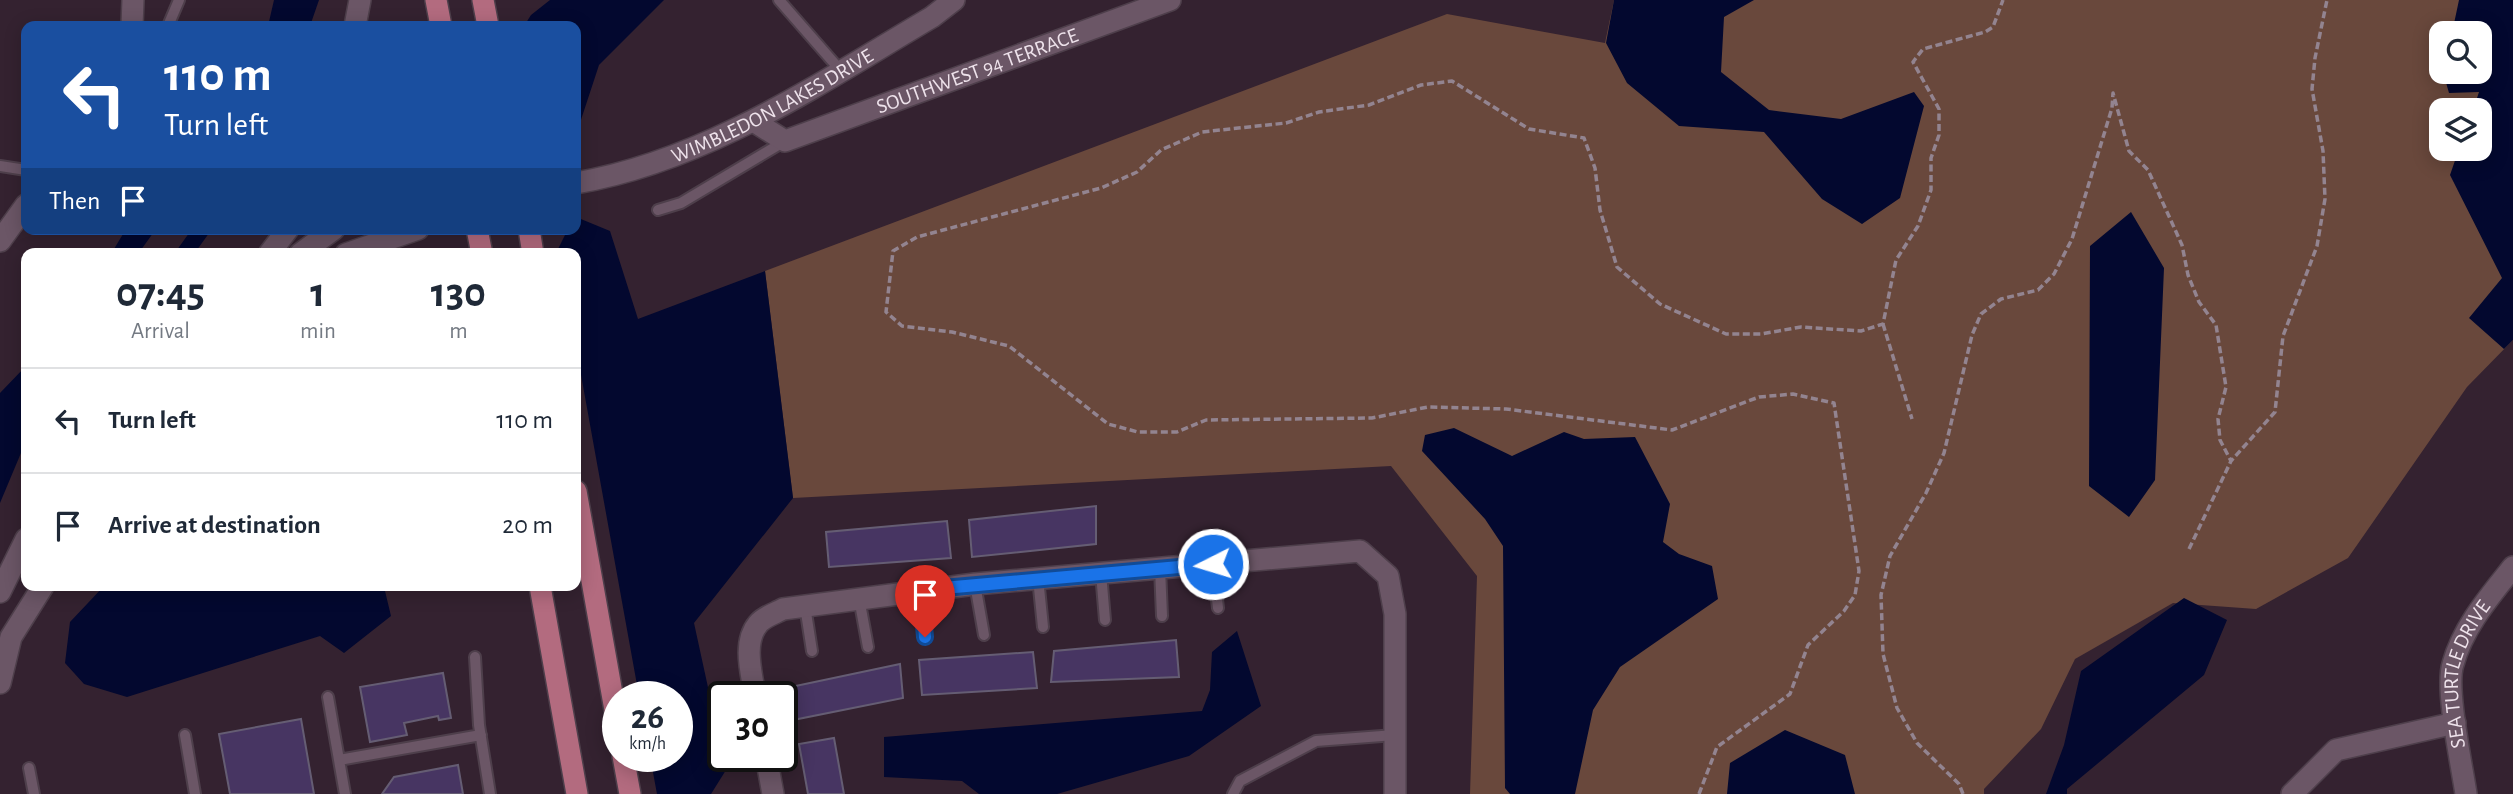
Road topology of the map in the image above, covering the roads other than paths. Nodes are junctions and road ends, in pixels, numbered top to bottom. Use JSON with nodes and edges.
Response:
{"nodes":[{"id":1,"x":133,"y":0,"type":"edge"},
{"id":2,"x":178,"y":0,"type":"edge"},
{"id":3,"x":360,"y":0,"type":"edge"},
{"id":4,"x":436,"y":0,"type":"edge"},
{"id":5,"x":483,"y":0,"type":"edge"},
{"id":6,"x":779,"y":0,"type":"edge"},
{"id":7,"x":954,"y":0,"type":"edge"},
{"id":8,"x":1170,"y":0,"type":"edge"},
{"id":9,"x":132,"y":21,"type":"edge"},
{"id":10,"x":170,"y":21,"type":"edge"},
{"id":11,"x":356,"y":21,"type":"edge"},
{"id":12,"x":439,"y":21,"type":"edge"},
{"id":13,"x":487,"y":21,"type":"edge"},
{"id":14,"x":841,"y":71,"type":"junction"},
{"id":15,"x":755,"y":122,"type":"junction"},
{"id":16,"x":785,"y":141,"type":"junction"},
{"id":17,"x":0,"y":166,"type":"edge"},
{"id":18,"x":21,"y":169,"type":"edge"},
{"id":19,"x":581,"y":182,"type":"edge"},
{"id":20,"x":658,"y":210,"type":"dead end"},
{"id":21,"x":21,"y":212,"type":"edge"},
{"id":22,"x":326,"y":235,"type":"edge"},
{"id":23,"x":401,"y":235,"type":"edge"},
{"id":24,"x":0,"y":241,"type":"edge"},
{"id":25,"x":308,"y":248,"type":"edge"},
{"id":26,"x":363,"y":248,"type":"edge"},
{"id":27,"x":581,"y":519,"type":"edge"},
{"id":28,"x":21,"y":550,"type":"edge"},
{"id":29,"x":1213,"y":564,"type":"junction"},
{"id":30,"x":2513,"y":566,"type":"edge"},
{"id":31,"x":1160,"y":568,"type":"junction"},
{"id":32,"x":1101,"y":573,"type":"junction"},
{"id":33,"x":1038,"y":578,"type":"junction"},
{"id":34,"x":975,"y":584,"type":"junction"},
{"id":35,"x":921,"y":590,"type":"junction"},
{"id":36,"x":41,"y":591,"type":"edge"},
{"id":37,"x":541,"y":591,"type":"edge"},
{"id":38,"x":0,"y":592,"type":"edge"},
{"id":39,"x":859,"y":598,"type":"junction"},
{"id":40,"x":805,"y":606,"type":"junction"},
{"id":41,"x":1218,"y":608,"type":"dead end"},
{"id":42,"x":1162,"y":616,"type":"dead end"},
{"id":43,"x":1105,"y":620,"type":"dead end"},
{"id":44,"x":1043,"y":627,"type":"dead end"},
{"id":45,"x":984,"y":635,"type":"dead end"},
{"id":46,"x":925,"y":637,"type":"dead end"},
{"id":47,"x":868,"y":647,"type":"dead end"},
{"id":48,"x":812,"y":651,"type":"dead end"},
{"id":49,"x":474,"y":657,"type":"dead end"},
{"id":50,"x":610,"y":681,"type":"edge"},
{"id":51,"x":752,"y":681,"type":"edge"},
{"id":52,"x":0,"y":683,"type":"edge"},
{"id":53,"x":328,"y":697,"type":"dead end"},
{"id":54,"x":2455,"y":723,"type":"junction"},
{"id":55,"x":185,"y":735,"type":"dead end"},
{"id":56,"x":481,"y":735,"type":"junction"},
{"id":57,"x":1395,"y":735,"type":"junction"},
{"id":58,"x":339,"y":760,"type":"junction"},
{"id":59,"x":29,"y":768,"type":"dead end"},
{"id":60,"x":626,"y":772,"type":"edge"},
{"id":61,"x":769,"y":772,"type":"edge"},
{"id":62,"x":34,"y":794,"type":"edge"},
{"id":63,"x":195,"y":794,"type":"edge"},
{"id":64,"x":345,"y":794,"type":"edge"},
{"id":65,"x":490,"y":794,"type":"edge"},
{"id":66,"x":577,"y":794,"type":"edge"},
{"id":67,"x":630,"y":794,"type":"edge"},
{"id":68,"x":774,"y":794,"type":"edge"},
{"id":69,"x":1233,"y":794,"type":"edge"},
{"id":70,"x":1395,"y":794,"type":"edge"},
{"id":71,"x":2292,"y":794,"type":"edge"},
{"id":72,"x":2466,"y":794,"type":"edge"}],
"edges":[{"from":1,"to":9,"type":"street"},
{"from":2,"to":10,"type":"lane"},
{"from":3,"to":11,"type":"street"},
{"from":4,"to":12,"type":"main road"},
{"from":5,"to":13,"type":"main road"},
{"from":6,"to":14,"type":"lane"},
{"from":7,"to":14,"type":"street","name":"WIMBLEDON LAKES DRIVE"},
{"from":8,"to":16,"type":"street","name":"SOUTHWEST 94 TERRACE"},
{"from":14,"to":15,"type":"street","name":"WIMBLEDON LAKES DRIVE"},
{"from":15,"to":16,"type":"street"},
{"from":15,"to":19,"type":"street","name":"WIMBLEDON LAKES DRIVE"},
{"from":16,"to":20,"type":"lane","name":"SOUTHWEST 94 TERRACE"},
{"from":17,"to":18,"type":"lane"},
{"from":21,"to":24,"type":"street"},
{"from":22,"to":25,"type":"street"},
{"from":23,"to":26,"type":"street"},
{"from":27,"to":50,"type":"main road"},
{"from":28,"to":38,"type":"street"},
{"from":29,"to":31,"type":"street"},
{"from":29,"to":41,"type":"lane"},
{"from":29,"to":57,"type":"street"},
{"from":30,"to":54,"type":"street","name":"SEA TURTLE DRIVE"},
{"from":31,"to":32,"type":"street"},
{"from":31,"to":42,"type":"lane"},
{"from":32,"to":33,"type":"street"},
{"from":32,"to":43,"type":"lane"},
{"from":33,"to":34,"type":"street"},
{"from":33,"to":44,"type":"lane"},
{"from":34,"to":35,"type":"street"},
{"from":34,"to":45,"type":"lane"},
{"from":35,"to":39,"type":"street"},
{"from":35,"to":46,"type":"lane"},
{"from":36,"to":52,"type":"street"},
{"from":37,"to":66,"type":"main road"},
{"from":39,"to":40,"type":"street"},
{"from":39,"to":47,"type":"lane"},
{"from":40,"to":48,"type":"lane"},
{"from":40,"to":51,"type":"street"},
{"from":49,"to":56,"type":"lane"},
{"from":53,"to":58,"type":"lane"},
{"from":54,"to":71,"type":"street"},
{"from":54,"to":72,"type":"street","name":"SEA TURTLE DRIVE"},
{"from":55,"to":63,"type":"lane"},
{"from":56,"to":58,"type":"lane"},
{"from":56,"to":65,"type":"lane"},
{"from":57,"to":69,"type":"lane"},
{"from":57,"to":70,"type":"street"},
{"from":58,"to":64,"type":"lane"},
{"from":59,"to":62,"type":"lane"},
{"from":60,"to":67,"type":"main road"},
{"from":61,"to":68,"type":"street"}]}
